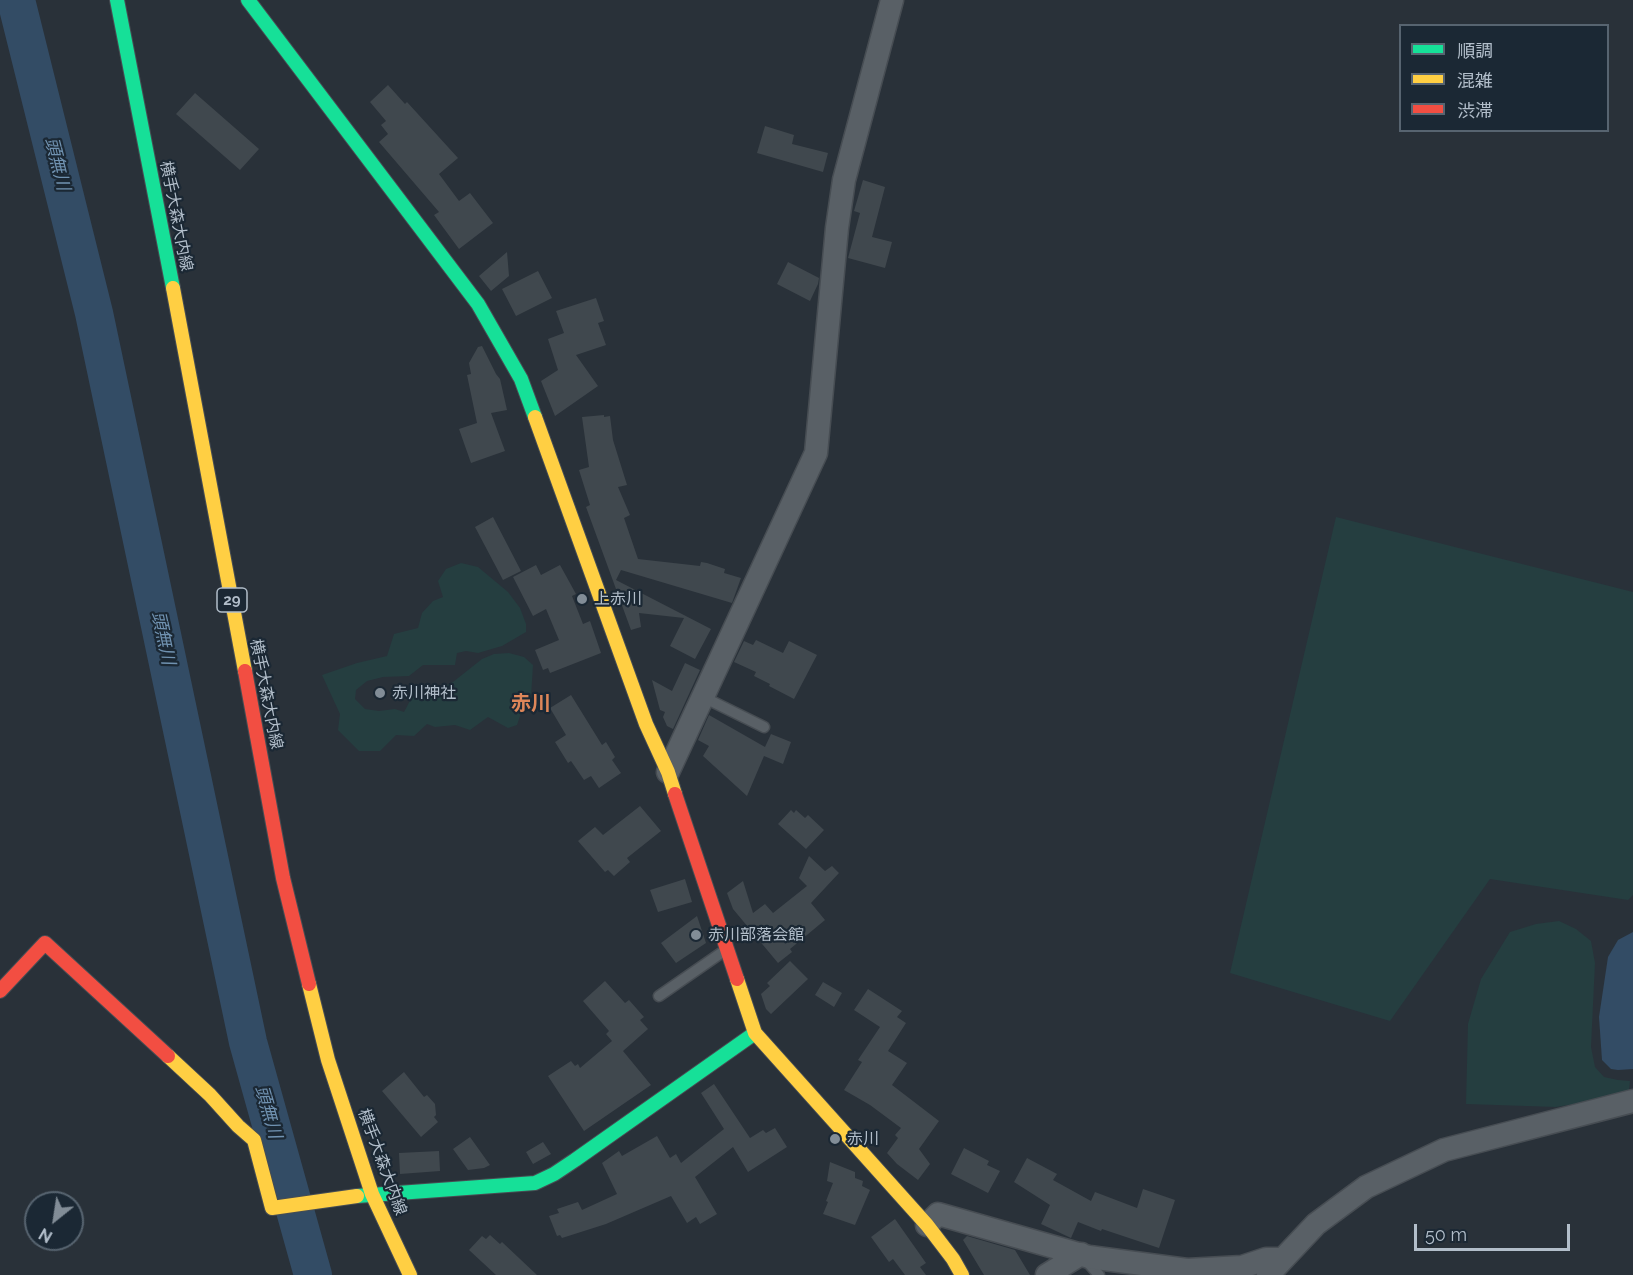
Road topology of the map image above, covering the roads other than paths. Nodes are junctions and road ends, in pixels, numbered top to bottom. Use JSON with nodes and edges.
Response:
{"nodes":[{"id":1,"x":117,"y":0,"type":"edge"},
{"id":2,"x":248,"y":0,"type":"edge"},
{"id":3,"x":892,"y":0,"type":"edge"},
{"id":4,"x":703,"y":698,"type":"junction"},
{"id":5,"x":764,"y":728,"type":"dead end"},
{"id":6,"x":668,"y":772,"type":"junction"},
{"id":7,"x":726,"y":949,"type":"junction"},
{"id":8,"x":0,"y":991,"type":"edge"},
{"id":9,"x":659,"y":996,"type":"dead end"},
{"id":10,"x":755,"y":1033,"type":"junction"},
{"id":11,"x":1633,"y":1101,"type":"edge"},
{"id":12,"x":372,"y":1194,"type":"junction"},
{"id":13,"x":927,"y":1225,"type":"junction"},
{"id":14,"x":1081,"y":1254,"type":"junction"},
{"id":15,"x":1276,"y":1267,"type":"edge"},
{"id":16,"x":410,"y":1275,"type":"edge"},
{"id":17,"x":962,"y":1275,"type":"edge"},
{"id":18,"x":1047,"y":1275,"type":"edge"},
{"id":19,"x":1099,"y":1275,"type":"edge"}],
"edges":[{"from":1,"to":12,"type":"street","name":"横手大森大内線","number":"29"},
{"from":2,"to":6,"type":"street"},
{"from":3,"to":4,"type":"street"},
{"from":4,"to":5,"type":"lane"},
{"from":4,"to":6,"type":"street"},
{"from":6,"to":7,"type":"street"},
{"from":7,"to":9,"type":"lane"},
{"from":7,"to":10,"type":"street"},
{"from":8,"to":12,"type":"street"},
{"from":10,"to":12,"type":"street"},
{"from":10,"to":13,"type":"street"},
{"from":11,"to":15,"type":"street"},
{"from":12,"to":16,"type":"street","name":"横手大森大内線","number":"29"},
{"from":13,"to":14,"type":"street"},
{"from":13,"to":17,"type":"street"},
{"from":14,"to":15,"type":"street"},
{"from":14,"to":18,"type":"street"},
{"from":14,"to":19,"type":"lane"}]}
